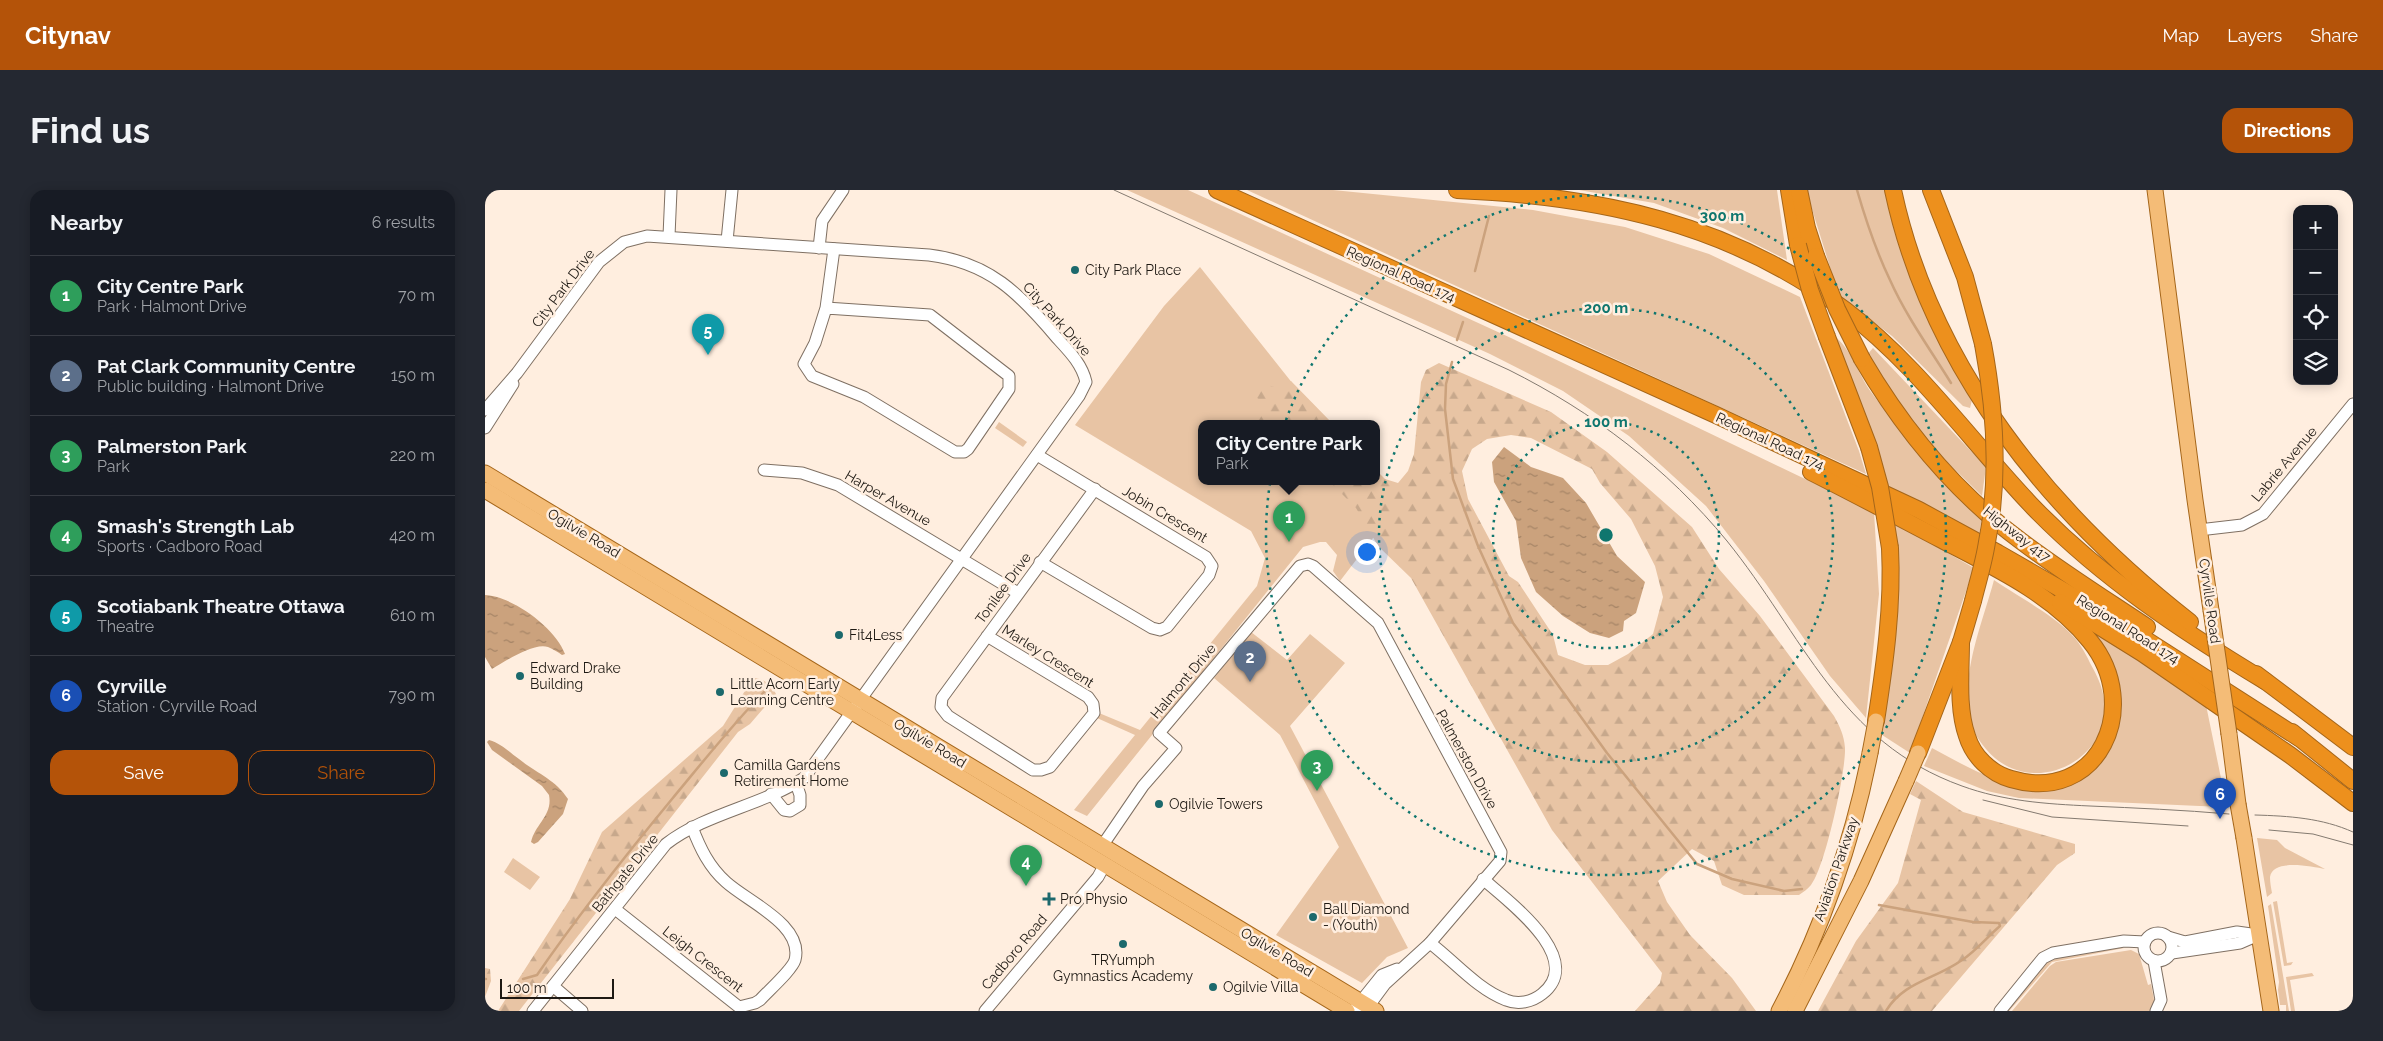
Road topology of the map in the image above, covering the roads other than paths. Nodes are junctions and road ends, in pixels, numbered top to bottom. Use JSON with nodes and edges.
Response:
{"nodes":[{"id":1,"x":671,"y":190,"type":"edge"},
{"id":2,"x":732,"y":190,"type":"edge"},
{"id":3,"x":843,"y":190,"type":"edge"},
{"id":4,"x":1217,"y":190,"type":"edge"},
{"id":5,"x":1457,"y":190,"type":"edge"},
{"id":6,"x":1789,"y":190,"type":"edge"},
{"id":7,"x":1799,"y":190,"type":"edge"},
{"id":8,"x":1893,"y":190,"type":"edge"},
{"id":9,"x":1931,"y":190,"type":"edge"},
{"id":10,"x":2155,"y":190,"type":"edge"},
{"id":11,"x":669,"y":236,"type":"junction"},
{"id":12,"x":727,"y":241,"type":"junction"},
{"id":13,"x":819,"y":248,"type":"junction"},
{"id":14,"x":834,"y":249,"type":"junction"},
{"id":15,"x":827,"y":308,"type":"junction"},
{"id":16,"x":517,"y":374,"type":"junction"},
{"id":17,"x":1641,"y":383,"type":"junction"},
{"id":18,"x":2353,"y":404,"type":"edge"},
{"id":19,"x":485,"y":410,"type":"edge"},
{"id":20,"x":485,"y":428,"type":"edge"},
{"id":21,"x":1037,"y":454,"type":"junction"},
{"id":22,"x":764,"y":470,"type":"dead end"},
{"id":23,"x":485,"y":473,"type":"edge"},
{"id":24,"x":1095,"y":489,"type":"junction"},
{"id":25,"x":485,"y":490,"type":"edge"},
{"id":26,"x":2199,"y":530,"type":"junction"},
{"id":27,"x":962,"y":559,"type":"junction"},
{"id":28,"x":1040,"y":562,"type":"junction"},
{"id":29,"x":1308,"y":564,"type":"joint"},
{"id":30,"x":2022,"y":584,"type":"junction"},
{"id":31,"x":1018,"y":593,"type":"junction"},
{"id":32,"x":987,"y":636,"type":"junction"},
{"id":33,"x":1961,"y":642,"type":"junction"},
{"id":34,"x":2265,"y":681,"type":"junction"},
{"id":35,"x":855,"y":705,"type":"junction"},
{"id":36,"x":941,"y":707,"type":"joint"},
{"id":37,"x":1876,"y":721,"type":"joint"},
{"id":38,"x":2299,"y":738,"type":"junction"},
{"id":39,"x":2353,"y":747,"type":"edge"},
{"id":40,"x":1918,"y":753,"type":"joint"},
{"id":41,"x":2353,"y":781,"type":"edge"},
{"id":42,"x":796,"y":783,"type":"junction"},
{"id":43,"x":771,"y":794,"type":"junction"},
{"id":44,"x":2353,"y":803,"type":"edge"},
{"id":45,"x":693,"y":828,"type":"junction"},
{"id":46,"x":1102,"y":846,"type":"junction"},
{"id":47,"x":1104,"y":866,"type":"junction"},
{"id":48,"x":1483,"y":879,"type":"junction"},
{"id":49,"x":615,"y":909,"type":"junction"},
{"id":50,"x":2258,"y":935,"type":"junction"},
{"id":51,"x":2168,"y":937,"type":"junction"},
{"id":52,"x":2145,"y":942,"type":"junction"},
{"id":53,"x":1430,"y":943,"type":"junction"},
{"id":54,"x":2171,"y":953,"type":"junction"},
{"id":55,"x":2154,"y":961,"type":"junction"},
{"id":56,"x":553,"y":986,"type":"junction"},
{"id":57,"x":1364,"y":1008,"type":"edge"},
{"id":58,"x":533,"y":1011,"type":"edge"},
{"id":59,"x":582,"y":1011,"type":"edge"},
{"id":60,"x":985,"y":1011,"type":"edge"},
{"id":61,"x":1347,"y":1011,"type":"edge"},
{"id":62,"x":1779,"y":1011,"type":"edge"},
{"id":63,"x":1795,"y":1011,"type":"edge"},
{"id":64,"x":2000,"y":1011,"type":"edge"},
{"id":65,"x":2156,"y":1011,"type":"edge"},
{"id":66,"x":2271,"y":1011,"type":"edge"}],
"edges":[{"from":1,"to":11,"type":"street"},
{"from":2,"to":12,"type":"street"},
{"from":3,"to":13,"type":"street"},
{"from":4,"to":17,"type":"highway","name":"Regional Road 174"},
{"from":5,"to":34,"type":"highway","name":"Regional Road 174"},
{"from":6,"to":37,"type":"highway","bridge":true},
{"from":7,"to":38,"type":"highway","name":"Highway 417","bridge":true},
{"from":8,"to":34,"type":"highway"},
{"from":9,"to":33,"type":"highway","bridge":true},
{"from":10,"to":26,"type":"main road","name":"Cyrville Road"},
{"from":11,"to":12,"type":"street","name":"City Park Drive"},
{"from":11,"to":16,"type":"street","name":"City Park Drive"},
{"from":12,"to":13,"type":"street","name":"City Park Drive"},
{"from":13,"to":14,"type":"street","name":"City Park Drive"},
{"from":14,"to":15,"type":"street"},
{"from":14,"to":21,"type":"street","name":"City Park Drive"},
{"from":15,"to":15,"type":"street"},
{"from":16,"to":19,"type":"street","name":"City Park Drive"},
{"from":16,"to":20,"type":"street","name":"City Park Drive"},
{"from":17,"to":30,"type":"highway"},
{"from":17,"to":38,"type":"highway","name":"Regional Road 174"},
{"from":18,"to":26,"type":"street","name":"Labrie Avenue"},
{"from":21,"to":24,"type":"street","name":"Jobin Crescent"},
{"from":21,"to":27,"type":"street","name":"City Park Drive"},
{"from":22,"to":27,"type":"street","name":"Harper Avenue"},
{"from":23,"to":35,"type":"main road","name":"Ogilvie Road"},
{"from":24,"to":28,"type":"street","name":"Tonilee Drive"},
{"from":24,"to":28,"type":"street","name":"Jobin Crescent"},
{"from":25,"to":35,"type":"main road","name":"Ogilvie Road"},
{"from":26,"to":50,"type":"main road","name":"Cyrville Road","bridge":true},
{"from":27,"to":31,"type":"street","name":"Harper Avenue"},
{"from":27,"to":35,"type":"street","name":"City Park Drive"},
{"from":28,"to":31,"type":"street","name":"Tonilee Drive"},
{"from":29,"to":46,"type":"street","name":"Halmont Drive"},
{"from":29,"to":48,"type":"street","name":"Palmerston Drive"},
{"from":30,"to":33,"type":"highway"},
{"from":30,"to":44,"type":"highway"},
{"from":31,"to":32,"type":"street","name":"Tonilee Drive"},
{"from":32,"to":36,"type":"street","name":"Tonilee Drive"},
{"from":32,"to":36,"type":"street","name":"Marley Crescent"},
{"from":33,"to":40,"type":"highway"},
{"from":34,"to":39,"type":"highway"},
{"from":35,"to":42,"type":"street","name":"Bathgate Drive"},
{"from":35,"to":46,"type":"main road","name":"Ogilvie Road"},
{"from":35,"to":47,"type":"main road","name":"Ogilvie Road"},
{"from":37,"to":62,"type":"main road","name":"Aviation Parkway","bridge":true},
{"from":38,"to":41,"type":"highway","name":"Highway 417"},
{"from":40,"to":63,"type":"main road","name":"Aviation Parkway","bridge":true},
{"from":42,"to":43,"type":"street","name":"Bathgate Drive"},
{"from":42,"to":43,"type":"street"},
{"from":43,"to":45,"type":"street","name":"Bathgate Drive"},
{"from":45,"to":49,"type":"street","name":"Bathgate Drive"},
{"from":45,"to":49,"type":"street","name":"Leigh Crescent"},
{"from":46,"to":57,"type":"main road","name":"Ogilvie Road"},
{"from":47,"to":60,"type":"street","name":"Cadboro Road"},
{"from":47,"to":61,"type":"main road","name":"Ogilvie Road"},
{"from":48,"to":53,"type":"street","name":"Palmerston Drive"},
{"from":48,"to":53,"type":"street"},
{"from":49,"to":56,"type":"street","name":"Bathgate Drive"},
{"from":50,"to":51,"type":"street"},
{"from":50,"to":54,"type":"street"},
{"from":50,"to":66,"type":"main road","name":"Cyrville Road"},
{"from":51,"to":52,"type":"street"},
{"from":51,"to":54,"type":"street"},
{"from":52,"to":55,"type":"street"},
{"from":52,"to":64,"type":"street"},
{"from":53,"to":57,"type":"street","name":"Palmerston Drive"},
{"from":54,"to":55,"type":"street"},
{"from":55,"to":65,"type":"street"},
{"from":56,"to":58,"type":"street","name":"Bathgate Drive"},
{"from":56,"to":59,"type":"street"}]}
